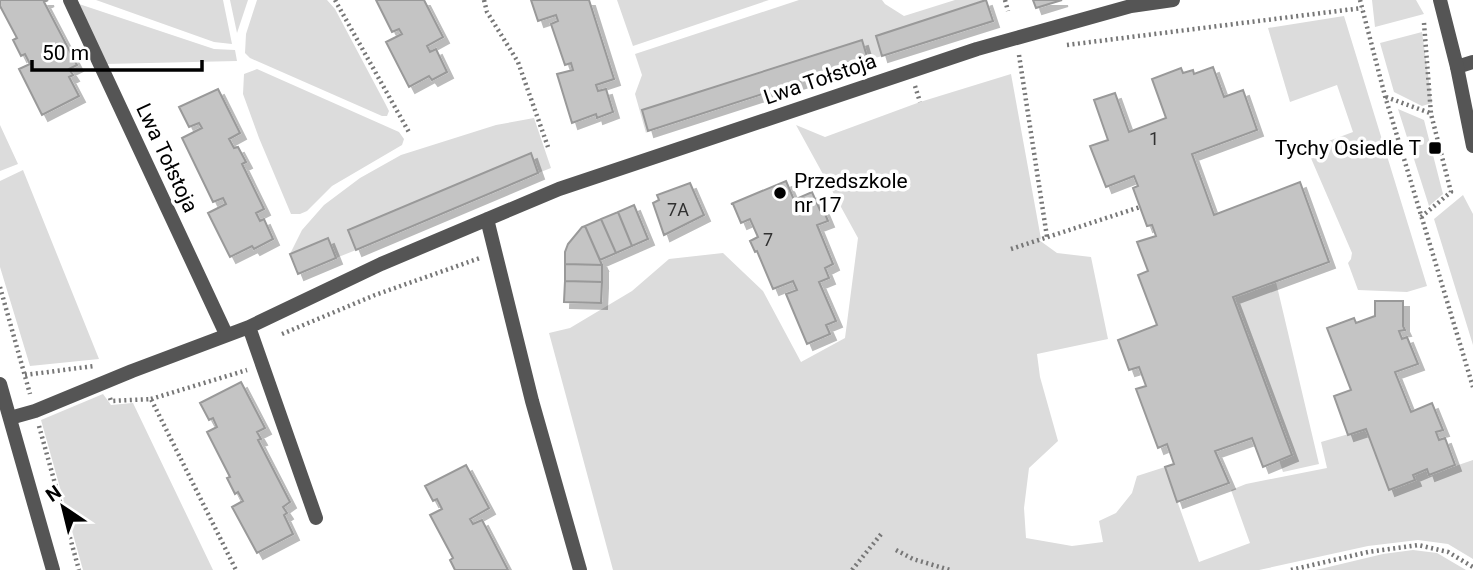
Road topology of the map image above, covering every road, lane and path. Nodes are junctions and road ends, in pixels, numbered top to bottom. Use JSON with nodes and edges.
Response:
{"nodes":[{"id":1,"x":70,"y":0,"type":"edge"},
{"id":2,"x":335,"y":0,"type":"edge"},
{"id":3,"x":484,"y":0,"type":"edge"},
{"id":4,"x":1005,"y":0,"type":"edge"},
{"id":5,"x":1173,"y":0,"type":"edge"},
{"id":6,"x":1360,"y":0,"type":"edge"},
{"id":7,"x":1440,"y":0,"type":"edge"},
{"id":8,"x":1362,"y":8,"type":"junction"},
{"id":9,"x":1008,"y":11,"type":"dead end"},
{"id":10,"x":1424,"y":23,"type":"dead end"},
{"id":11,"x":1059,"y":46,"type":"dead end"},
{"id":12,"x":1018,"y":51,"type":"dead end"},
{"id":13,"x":1473,"y":62,"type":"edge"},
{"id":14,"x":1457,"y":67,"type":"junction"},
{"id":15,"x":1385,"y":96,"type":"junction"},
{"id":16,"x":1431,"y":114,"type":"junction"},
{"id":17,"x":410,"y":134,"type":"dead end"},
{"id":18,"x":1473,"y":146,"type":"edge"},
{"id":19,"x":548,"y":147,"type":"dead end"},
{"id":20,"x":1140,"y":207,"type":"dead end"},
{"id":21,"x":1421,"y":217,"type":"junction"},
{"id":22,"x":487,"y":219,"type":"junction"},
{"id":23,"x":1047,"y":237,"type":"junction"},
{"id":24,"x":1011,"y":248,"type":"dead end"},
{"id":25,"x":495,"y":253,"type":"junction"},
{"id":26,"x":249,"y":327,"type":"junction"},
{"id":27,"x":226,"y":334,"type":"junction"},
{"id":28,"x":255,"y":345,"type":"junction"},
{"id":29,"x":262,"y":366,"type":"junction"},
{"id":30,"x":25,"y":375,"type":"dead end"},
{"id":31,"x":103,"y":382,"type":"junction"},
{"id":32,"x":0,"y":384,"type":"edge"},
{"id":33,"x":1473,"y":387,"type":"edge"},
{"id":34,"x":151,"y":399,"type":"junction"},
{"id":35,"x":10,"y":418,"type":"junction"},
{"id":36,"x":316,"y":518,"type":"dead end"},
{"id":37,"x":882,"y":533,"type":"dead end"},
{"id":38,"x":896,"y":550,"type":"dead end"},
{"id":39,"x":1473,"y":567,"type":"edge"},
{"id":40,"x":53,"y":570,"type":"edge"},
{"id":41,"x":236,"y":570,"type":"edge"},
{"id":42,"x":580,"y":570,"type":"edge"},
{"id":43,"x":852,"y":570,"type":"edge"},
{"id":44,"x":950,"y":570,"type":"edge"},
{"id":45,"x":1291,"y":570,"type":"edge"}],
"edges":[{"from":1,"to":27,"type":"street","name":"Lwa Tołstoja"},
{"from":2,"to":17,"type":"path"},
{"from":3,"to":19,"type":"path"},
{"from":4,"to":9,"type":"path"},
{"from":5,"to":22,"type":"street","name":"Lwa Tołstoja"},
{"from":6,"to":8,"type":"path"},
{"from":7,"to":14,"type":"street"},
{"from":8,"to":11,"type":"path"},
{"from":8,"to":15,"type":"path"},
{"from":10,"to":16,"type":"path"},
{"from":12,"to":23,"type":"path"},
{"from":13,"to":14,"type":"street"},
{"from":14,"to":18,"type":"street"},
{"from":15,"to":16,"type":"path"},
{"from":15,"to":21,"type":"path"},
{"from":16,"to":21,"type":"path"},
{"from":20,"to":23,"type":"path"},
{"from":21,"to":33,"type":"path"},
{"from":22,"to":25,"type":"street"},
{"from":22,"to":26,"type":"street","name":"Lwa Tołstoja"},
{"from":23,"to":24,"type":"path"},
{"from":25,"to":28,"type":"path"},
{"from":25,"to":42,"type":"street"},
{"from":26,"to":27,"type":"street","name":"Lwa Tołstoja"},
{"from":26,"to":28,"type":"street"},
{"from":27,"to":31,"type":"street","name":"Lwa Tołstoja"},
{"from":28,"to":29,"type":"street"},
{"from":29,"to":34,"type":"path"},
{"from":29,"to":36,"type":"street"},
{"from":30,"to":31,"type":"path"},
{"from":31,"to":34,"type":"path"},
{"from":31,"to":35,"type":"street","name":"Lwa Tołstoja"},
{"from":32,"to":35,"type":"street"},
{"from":34,"to":41,"type":"path"},
{"from":35,"to":40,"type":"street"},
{"from":37,"to":43,"type":"path"},
{"from":38,"to":44,"type":"path"},
{"from":39,"to":45,"type":"path"}]}
